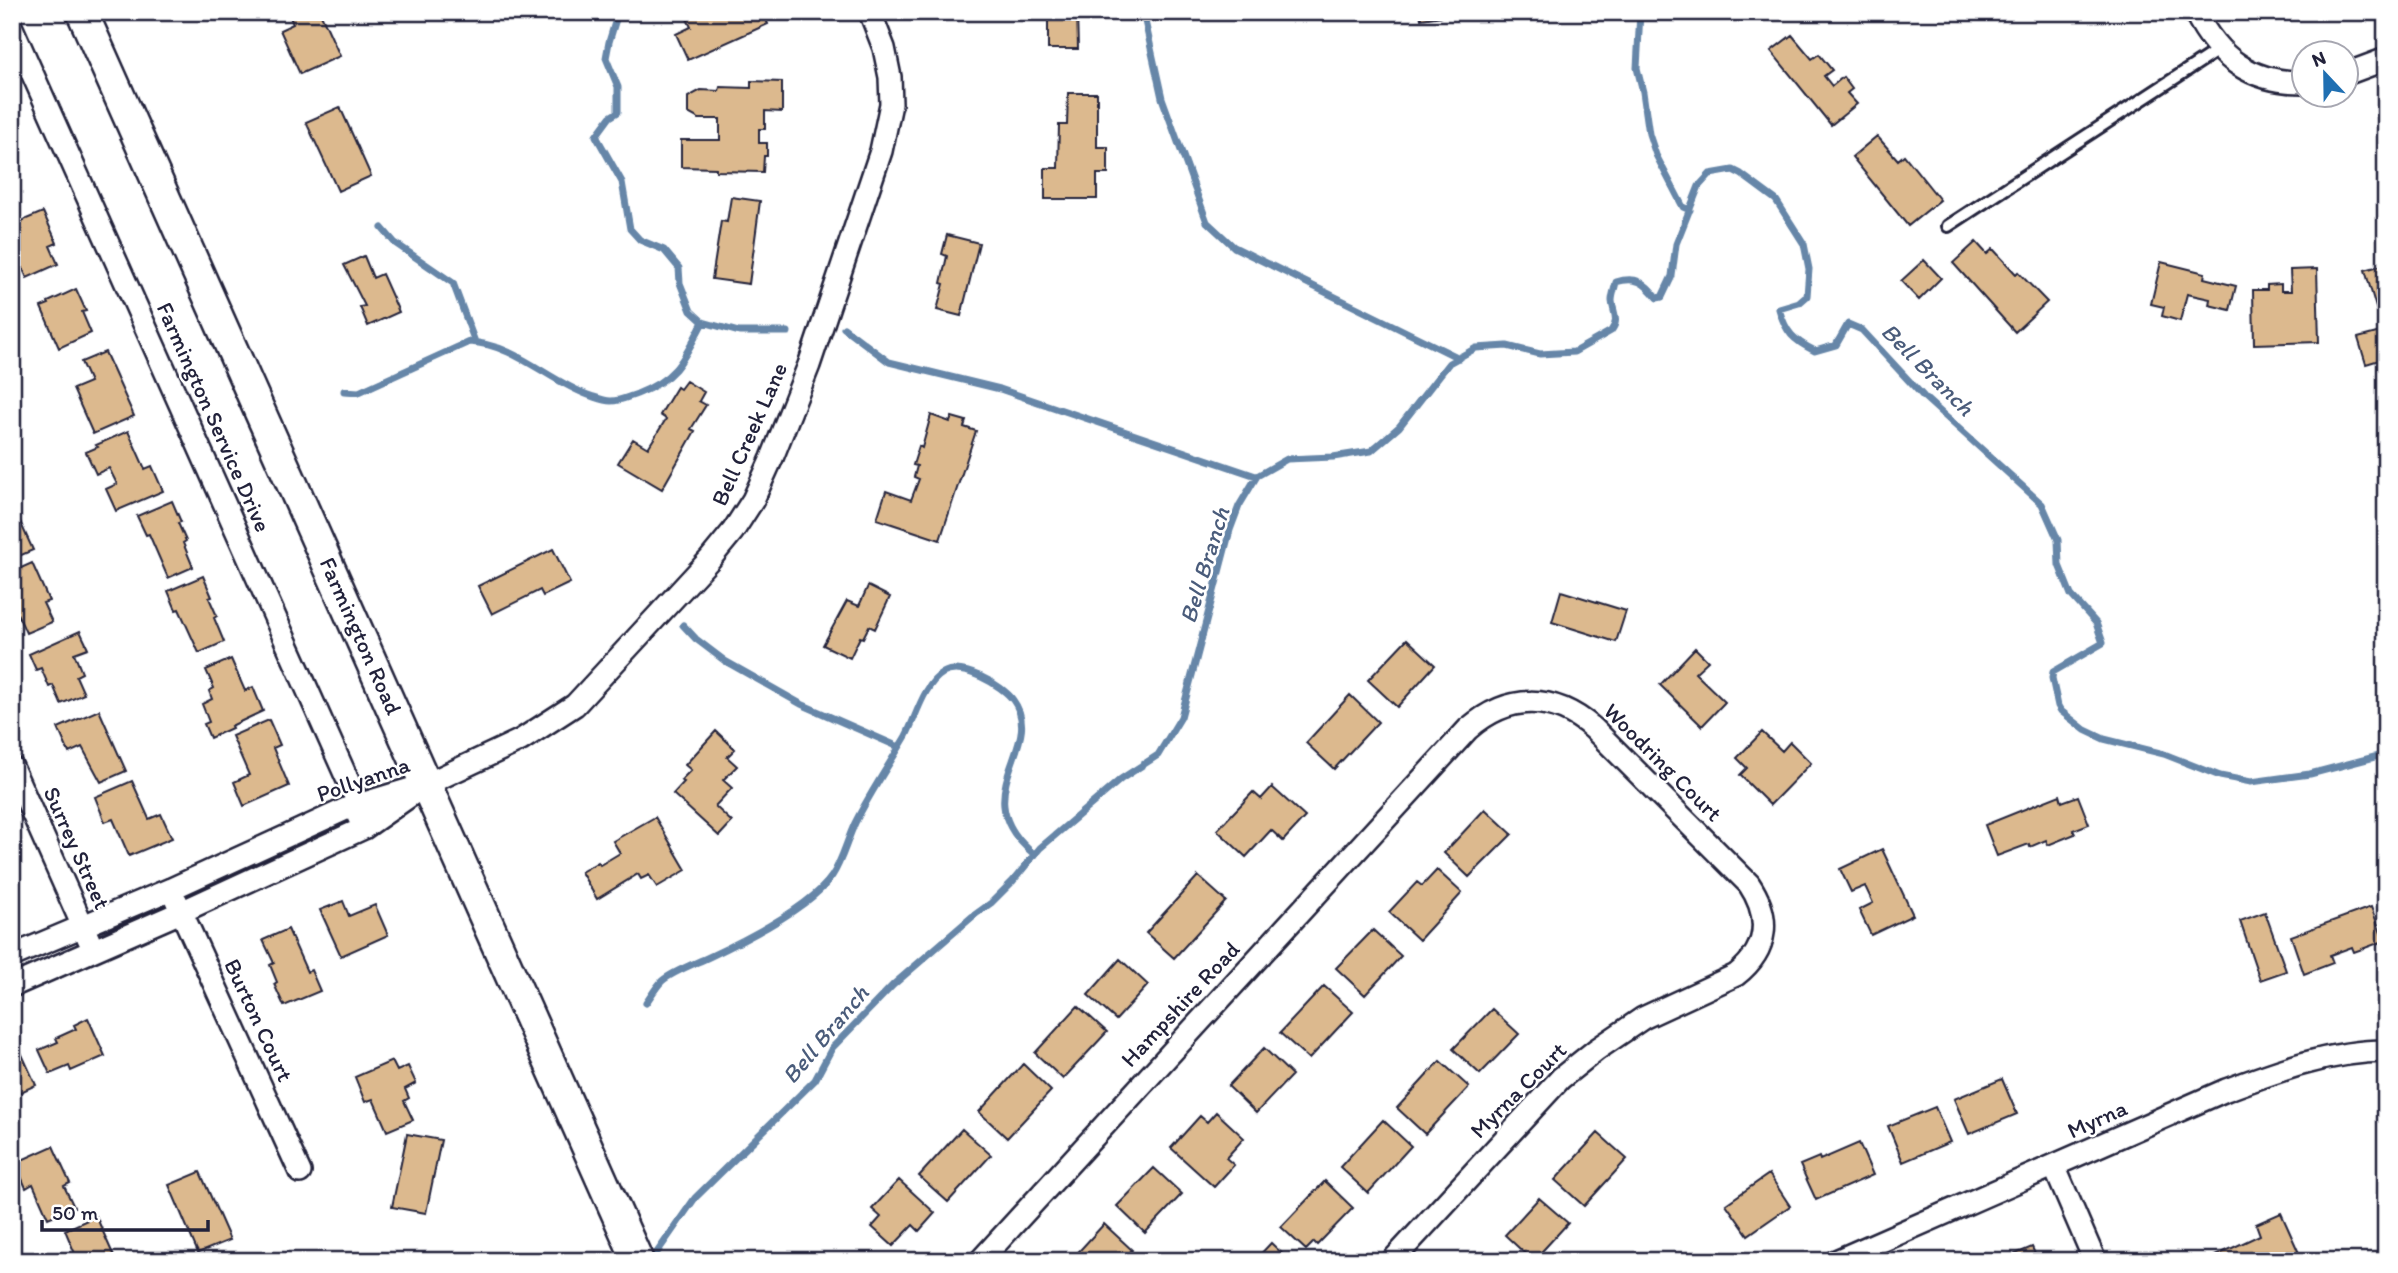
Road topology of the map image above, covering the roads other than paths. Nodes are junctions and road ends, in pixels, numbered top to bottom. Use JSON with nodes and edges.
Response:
{"nodes":[{"id":1,"x":82,"y":12,"type":"edge"},
{"id":2,"x":870,"y":12,"type":"edge"},
{"id":3,"x":2195,"y":12,"type":"edge"},
{"id":4,"x":12,"y":28,"type":"edge"},
{"id":5,"x":2218,"y":50,"type":"junction"},
{"id":6,"x":2386,"y":59,"type":"edge"},
{"id":7,"x":2360,"y":69,"type":"edge"},
{"id":8,"x":2290,"y":81,"type":"edge"},
{"id":9,"x":1948,"y":226,"type":"dead end"},
{"id":10,"x":12,"y":767,"type":"edge"},
{"id":11,"x":1419,"y":782,"type":"joint"},
{"id":12,"x":427,"y":784,"type":"junction"},
{"id":13,"x":358,"y":803,"type":"junction"},
{"id":14,"x":364,"y":828,"type":"junction"},
{"id":15,"x":171,"y":889,"type":"junction"},
{"id":16,"x":181,"y":912,"type":"junction"},
{"id":17,"x":83,"y":926,"type":"junction"},
{"id":18,"x":1763,"y":934,"type":"joint"},
{"id":19,"x":94,"y":951,"type":"junction"},
{"id":20,"x":12,"y":956,"type":"edge"},
{"id":21,"x":12,"y":986,"type":"edge"},
{"id":22,"x":2386,"y":1051,"type":"edge"},
{"id":23,"x":2054,"y":1166,"type":"junction"},
{"id":24,"x":300,"y":1172,"type":"dead end"},
{"id":25,"x":638,"y":1261,"type":"edge"},
{"id":26,"x":980,"y":1261,"type":"edge"},
{"id":27,"x":1392,"y":1261,"type":"edge"},
{"id":28,"x":1836,"y":1261,"type":"edge"},
{"id":29,"x":2095,"y":1261,"type":"edge"}],
"edges":[{"from":1,"to":12,"type":"main road","name":"Farmington Road"},
{"from":2,"to":12,"type":"street","name":"Bell Creek Lane"},
{"from":3,"to":5,"type":"street"},
{"from":4,"to":13,"type":"street","name":"Farmington Service Drive"},
{"from":5,"to":8,"type":"street"},
{"from":5,"to":9,"type":"lane"},
{"from":6,"to":7,"type":"street"},
{"from":10,"to":17,"type":"street","name":"Surrey Street"},
{"from":11,"to":18,"type":"street","name":"Woodring Court"},
{"from":11,"to":26,"type":"street","name":"Hampshire Road"},
{"from":12,"to":13,"type":"street","name":"Pollyanna"},
{"from":12,"to":14,"type":"street","name":"Pollyanna"},
{"from":12,"to":25,"type":"main road","name":"Farmington Road"},
{"from":13,"to":14,"type":"street","name":"Farmington Service Drive"},
{"from":13,"to":15,"type":"street","name":"Pollyanna"},
{"from":14,"to":16,"type":"street","name":"Pollyanna"},
{"from":15,"to":16,"type":"street","name":"Burton Court"},
{"from":15,"to":17,"type":"street","name":"Pollyanna"},
{"from":16,"to":19,"type":"street","name":"Pollyanna"},
{"from":16,"to":24,"type":"street","name":"Burton Court"},
{"from":17,"to":19,"type":"street","name":"Surrey Street"},
{"from":17,"to":20,"type":"street","name":"Pollyanna"},
{"from":18,"to":27,"type":"street","name":"Myrna Court"},
{"from":19,"to":21,"type":"street","name":"Pollyanna"},
{"from":22,"to":23,"type":"street","name":"Myrna"},
{"from":23,"to":28,"type":"street","name":"Myrna"},
{"from":23,"to":29,"type":"street"}]}
